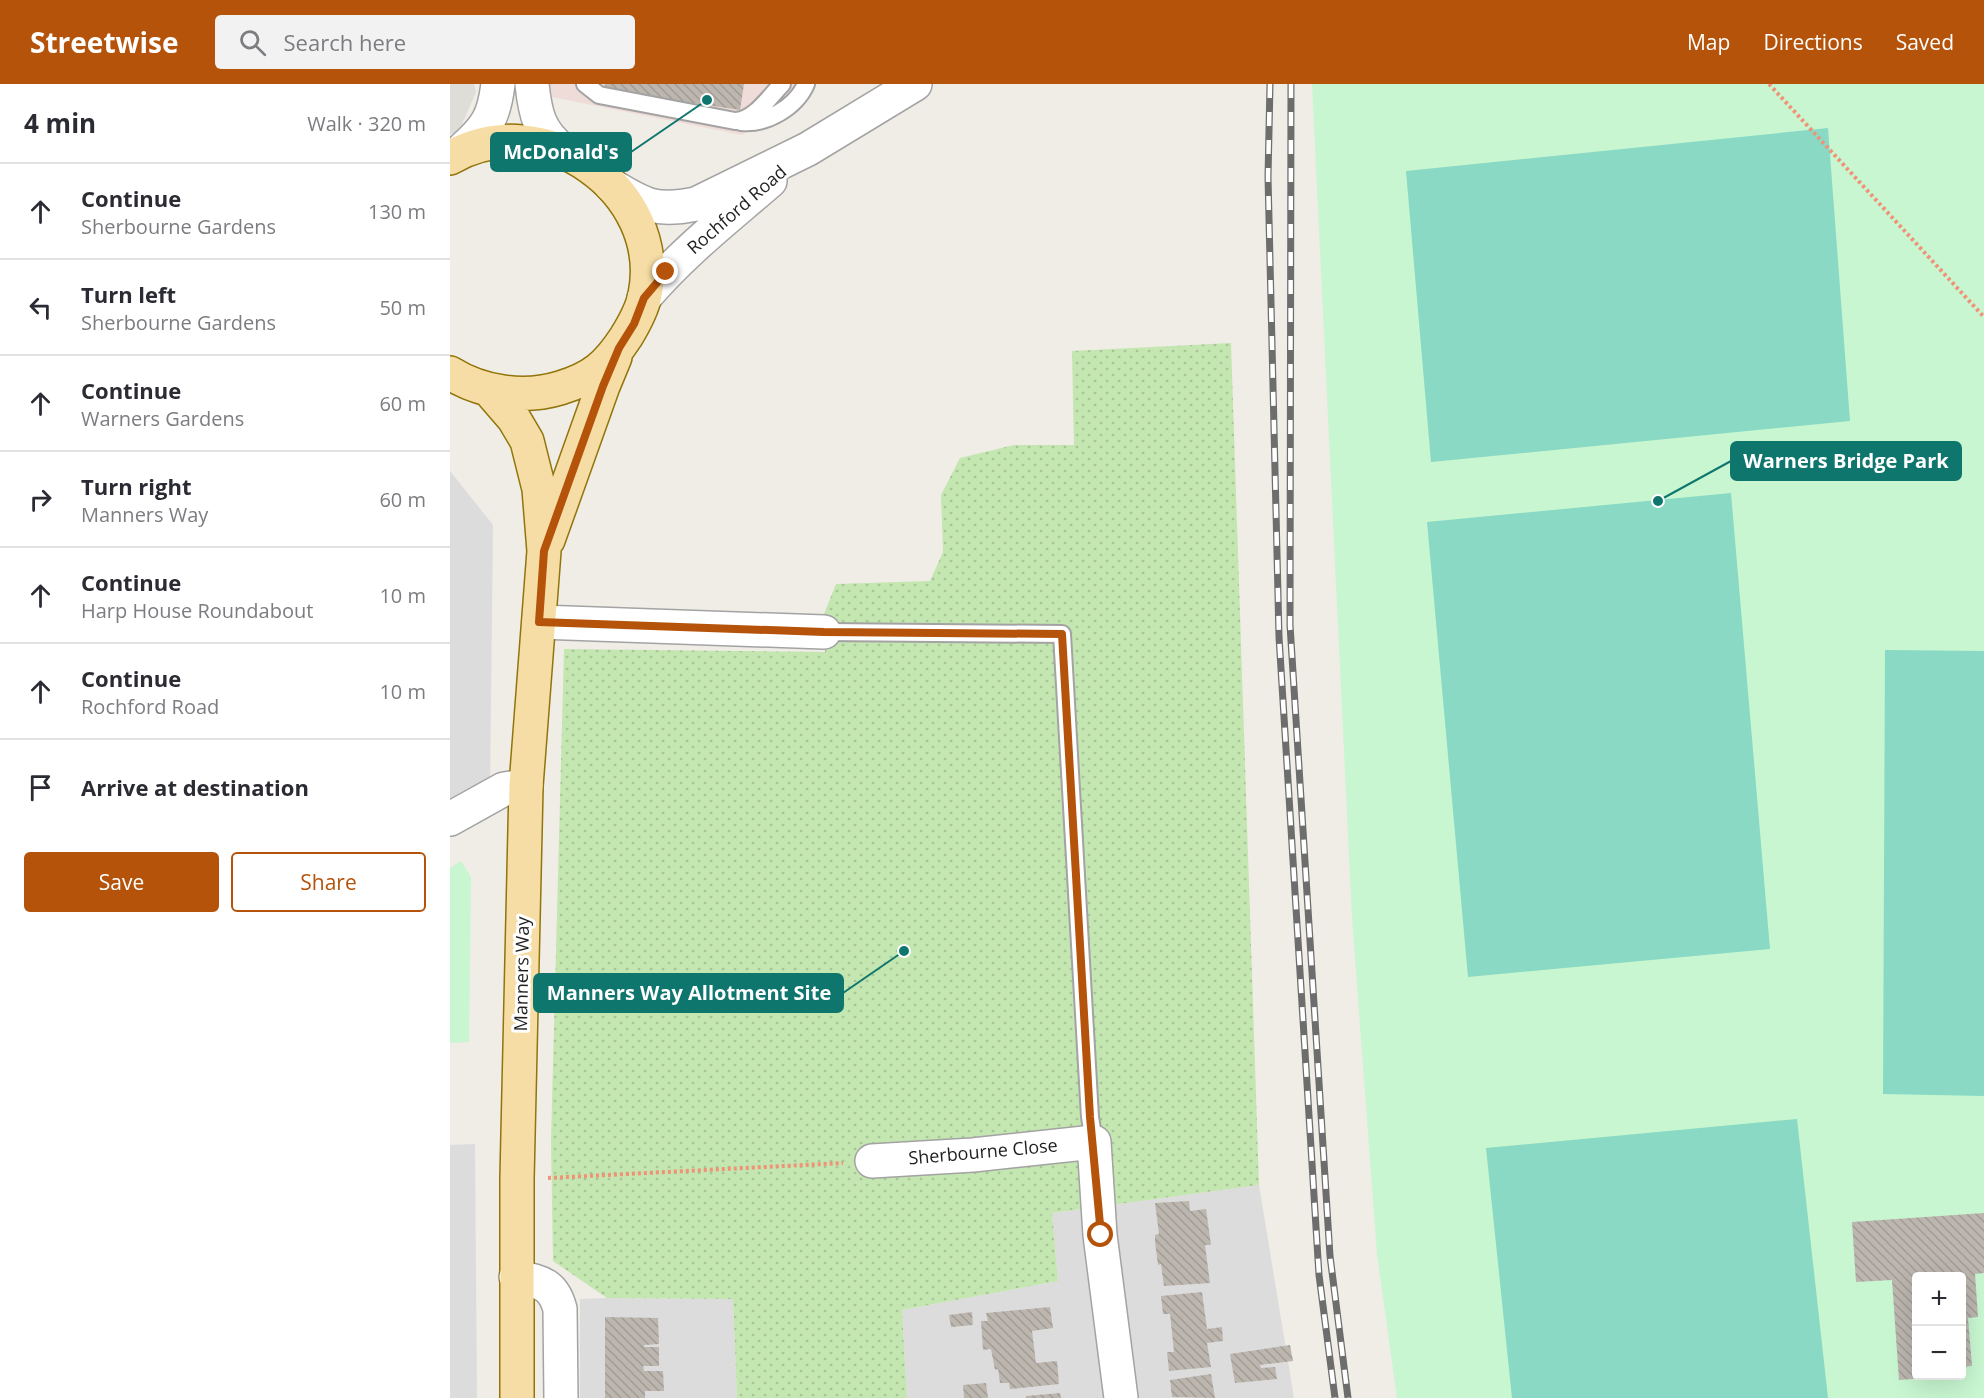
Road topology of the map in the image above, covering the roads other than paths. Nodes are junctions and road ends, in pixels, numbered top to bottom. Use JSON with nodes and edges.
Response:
{"nodes":[{"id":1,"x":498,"y":84,"type":"edge"},
{"id":2,"x":532,"y":84,"type":"edge"},
{"id":3,"x":585,"y":84,"type":"edge"},
{"id":4,"x":782,"y":84,"type":"edge"},
{"id":5,"x":806,"y":84,"type":"edge"},
{"id":6,"x":915,"y":84,"type":"edge"},
{"id":7,"x":735,"y":121,"type":"junction"},
{"id":8,"x":808,"y":149,"type":"junction"},
{"id":9,"x":564,"y":151,"type":"junction"},
{"id":10,"x":456,"y":154,"type":"edge"},
{"id":11,"x":611,"y":185,"type":"junction"},
{"id":12,"x":644,"y":298,"type":"junction"},
{"id":13,"x":619,"y":348,"type":"junction"},
{"id":14,"x":463,"y":381,"type":"edge"},
{"id":15,"x":544,"y":551,"type":"junction"},
{"id":16,"x":539,"y":622,"type":"junction"},
{"id":17,"x":824,"y":632,"type":"joint"},
{"id":18,"x":526,"y":786,"type":"junction"},
{"id":19,"x":450,"y":819,"type":"edge"},
{"id":20,"x":1094,"y":1142,"type":"junction"},
{"id":21,"x":872,"y":1161,"type":"road end"},
{"id":22,"x":516,"y":1277,"type":"junction"},
{"id":23,"x":517,"y":1398,"type":"edge"},
{"id":24,"x":561,"y":1398,"type":"edge"},
{"id":25,"x":1120,"y":1398,"type":"edge"}],
"edges":[{"from":1,"to":10,"type":"street"},
{"from":2,"to":9,"type":"street"},
{"from":3,"to":7,"type":"lane"},
{"from":4,"to":7,"type":"lane"},
{"from":5,"to":7,"type":"lane"},
{"from":6,"to":8,"type":"street","name":"Rochford Road"},
{"from":8,"to":11,"type":"street","name":"Rochford Road"},
{"from":8,"to":12,"type":"street","name":"Rochford Road"},
{"from":9,"to":10,"type":"main road"},
{"from":9,"to":11,"type":"main road"},
{"from":11,"to":12,"type":"main road"},
{"from":12,"to":13,"type":"main road"},
{"from":13,"to":14,"type":"main road"},
{"from":13,"to":15,"type":"main road","name":"Manners Way"},
{"from":14,"to":15,"type":"main road","name":"Manners Way"},
{"from":15,"to":16,"type":"main road","name":"Manners Way"},
{"from":16,"to":17,"type":"street"},
{"from":16,"to":18,"type":"main road","name":"Manners Way"},
{"from":17,"to":20,"type":"lane"},
{"from":18,"to":19,"type":"street"},
{"from":18,"to":22,"type":"main road","name":"Manners Way"},
{"from":20,"to":21,"type":"street","name":"Sherbourne Close"},
{"from":20,"to":25,"type":"street"},
{"from":22,"to":23,"type":"main road","name":"Manners Way"},
{"from":22,"to":24,"type":"street"}]}
